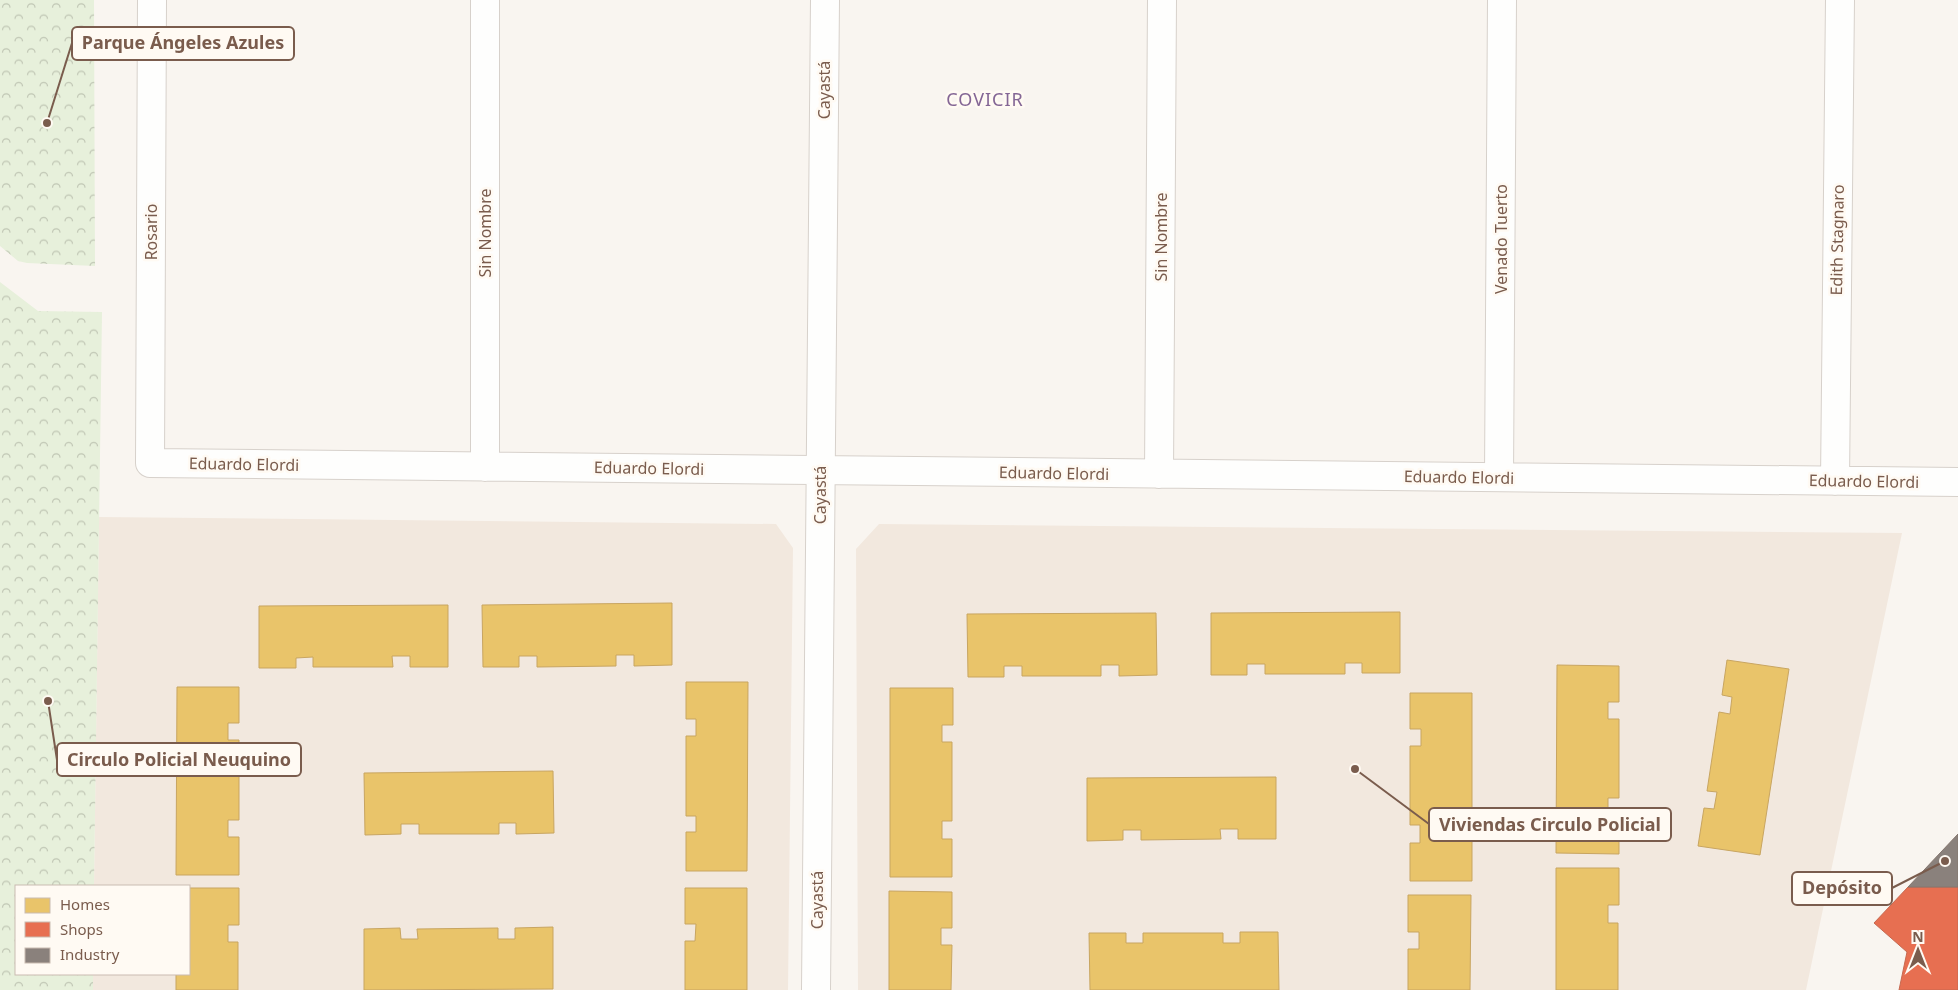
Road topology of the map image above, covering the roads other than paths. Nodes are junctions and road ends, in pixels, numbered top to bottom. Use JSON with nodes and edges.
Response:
{"nodes":[{"id":1,"x":152,"y":0,"type":"edge"},
{"id":2,"x":485,"y":0,"type":"edge"},
{"id":3,"x":825,"y":0,"type":"edge"},
{"id":4,"x":1162,"y":0,"type":"edge"},
{"id":5,"x":1502,"y":0,"type":"edge"},
{"id":6,"x":1840,"y":0,"type":"edge"},
{"id":7,"x":150,"y":463,"type":"joint"},
{"id":8,"x":485,"y":467,"type":"junction"},
{"id":9,"x":820,"y":470,"type":"junction"},
{"id":10,"x":1159,"y":474,"type":"junction"},
{"id":11,"x":1499,"y":477,"type":"junction"},
{"id":12,"x":1835,"y":481,"type":"junction"},
{"id":13,"x":1958,"y":482,"type":"edge"},
{"id":14,"x":816,"y":990,"type":"edge"}],
"edges":[{"from":1,"to":7,"type":"street","name":"Rosario"},
{"from":2,"to":8,"type":"street","name":"Sin Nombre"},
{"from":3,"to":9,"type":"street","name":"Cayastá"},
{"from":4,"to":10,"type":"street","name":"Sin Nombre"},
{"from":5,"to":11,"type":"street","name":"Venado Tuerto"},
{"from":6,"to":12,"type":"street","name":"Edith Stagnaro"},
{"from":7,"to":8,"type":"street","name":"Eduardo Elordi"},
{"from":8,"to":9,"type":"street","name":"Eduardo Elordi"},
{"from":9,"to":10,"type":"street","name":"Eduardo Elordi"},
{"from":9,"to":14,"type":"street","name":"Cayastá"},
{"from":10,"to":11,"type":"street","name":"Eduardo Elordi"},
{"from":11,"to":12,"type":"street","name":"Eduardo Elordi"},
{"from":12,"to":13,"type":"street","name":"Eduardo Elordi"}]}
